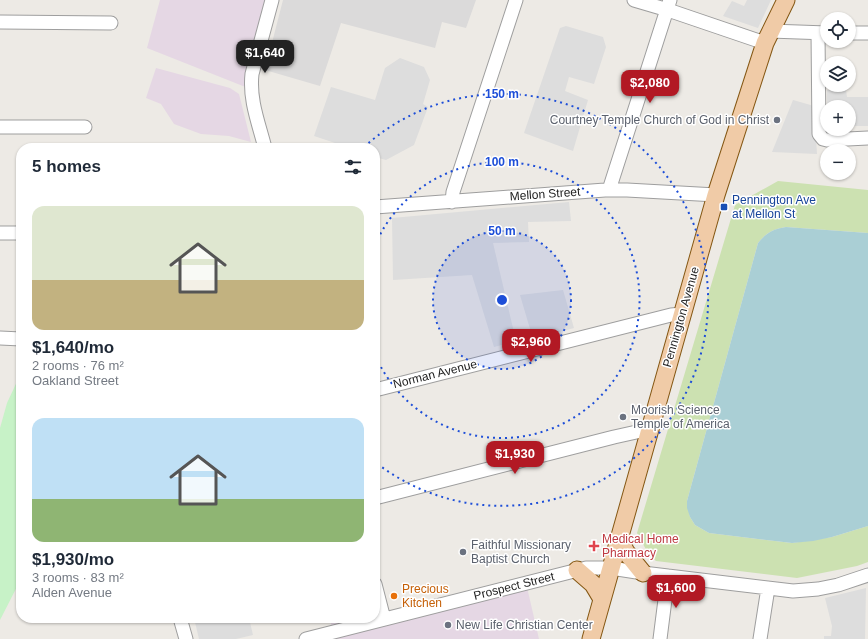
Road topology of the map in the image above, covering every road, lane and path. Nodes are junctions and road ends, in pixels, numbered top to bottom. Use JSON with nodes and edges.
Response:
{"nodes":[{"id":1,"x":272,"y":0,"type":"edge"},
{"id":2,"x":516,"y":0,"type":"edge"},
{"id":3,"x":634,"y":0,"type":"edge"},
{"id":4,"x":786,"y":0,"type":"edge"},
{"id":5,"x":669,"y":5,"type":"edge"},
{"id":6,"x":0,"y":22,"type":"edge"},
{"id":7,"x":112,"y":23,"type":"dead end"},
{"id":8,"x":868,"y":32,"type":"edge"},
{"id":9,"x":820,"y":33,"type":"edge"},
{"id":10,"x":856,"y":33,"type":"edge"},
{"id":11,"x":768,"y":37,"type":"junction"},
{"id":12,"x":822,"y":48,"type":"edge"},
{"id":13,"x":0,"y":127,"type":"edge"},
{"id":14,"x":85,"y":127,"type":"dead end"},
{"id":15,"x":868,"y":138,"type":"edge"},
{"id":16,"x":264,"y":143,"type":"edge"},
{"id":17,"x":608,"y":190,"type":"junction"},
{"id":18,"x":716,"y":195,"type":"junction"},
{"id":19,"x":452,"y":202,"type":"junction"},
{"id":20,"x":380,"y":207,"type":"edge"},
{"id":21,"x":0,"y":233,"type":"edge"},
{"id":22,"x":16,"y":233,"type":"edge"},
{"id":23,"x":682,"y":314,"type":"junction"},
{"id":24,"x":0,"y":338,"type":"edge"},
{"id":25,"x":16,"y":339,"type":"edge"},
{"id":26,"x":380,"y":389,"type":"edge"},
{"id":27,"x":650,"y":429,"type":"junction"},
{"id":28,"x":380,"y":497,"type":"edge"},
{"id":29,"x":619,"y":539,"type":"junction"},
{"id":30,"x":611,"y":568,"type":"junction"},
{"id":31,"x":577,"y":570,"type":"junction"},
{"id":32,"x":643,"y":573,"type":"junction"},
{"id":33,"x":868,"y":575,"type":"edge"},
{"id":34,"x":668,"y":576,"type":"junction"},
{"id":35,"x":768,"y":588,"type":"junction"},
{"id":36,"x":602,"y":599,"type":"junction"},
{"id":37,"x":380,"y":603,"type":"edge"},
{"id":38,"x":384,"y":619,"type":"junction"},
{"id":39,"x":380,"y":620,"type":"edge"},
{"id":40,"x":181,"y":623,"type":"edge"},
{"id":41,"x":368,"y":623,"type":"edge"},
{"id":42,"x":186,"y":639,"type":"edge"},
{"id":43,"x":306,"y":639,"type":"edge"},
{"id":44,"x":591,"y":639,"type":"edge"},
{"id":45,"x":660,"y":639,"type":"edge"},
{"id":46,"x":760,"y":639,"type":"edge"}],
"edges":[{"from":1,"to":16,"type":"street"},
{"from":2,"to":19,"type":"street"},
{"from":3,"to":5,"type":"street"},
{"from":4,"to":11,"type":"main road","name":"Pennington Avenue"},
{"from":5,"to":11,"type":"street"},
{"from":5,"to":17,"type":"street"},
{"from":6,"to":7,"type":"street"},
{"from":8,"to":10,"type":"street"},
{"from":9,"to":11,"type":"street"},
{"from":11,"to":18,"type":"main road","name":"Pennington Avenue"},
{"from":12,"to":15,"type":"street"},
{"from":13,"to":14,"type":"street"},
{"from":17,"to":18,"type":"street","name":"Mellon Street"},
{"from":17,"to":19,"type":"street","name":"Mellon Street"},
{"from":18,"to":23,"type":"main road","name":"Pennington Avenue"},
{"from":19,"to":20,"type":"street","name":"Mellon Street"},
{"from":21,"to":22,"type":"street"},
{"from":23,"to":26,"type":"street","name":"Norman Avenue"},
{"from":23,"to":27,"type":"main road","name":"Pennington Avenue"},
{"from":24,"to":25,"type":"street"},
{"from":27,"to":28,"type":"street"},
{"from":27,"to":29,"type":"main road","name":"Pennington Avenue"},
{"from":29,"to":30,"type":"main road","name":"Pennington Avenue"},
{"from":29,"to":32,"type":"main road"},
{"from":30,"to":31,"type":"street","name":"Prospect Street"},
{"from":30,"to":32,"type":"street","name":"Prospect Street"},
{"from":30,"to":36,"type":"main road","name":"Pennington Avenue"},
{"from":31,"to":36,"type":"main road"},
{"from":31,"to":38,"type":"street","name":"Prospect Street"},
{"from":32,"to":34,"type":"street","name":"Prospect Street"},
{"from":33,"to":35,"type":"street","name":"Prospect Street"},
{"from":34,"to":35,"type":"street","name":"Prospect Street"},
{"from":34,"to":45,"type":"street"},
{"from":35,"to":46,"type":"street"},
{"from":36,"to":44,"type":"main road","name":"Pennington Avenue"},
{"from":37,"to":38,"type":"street"},
{"from":38,"to":39,"type":"street","name":"Prospect Street"},
{"from":40,"to":42,"type":"street"},
{"from":41,"to":43,"type":"street","name":"Prospect Street"}]}
